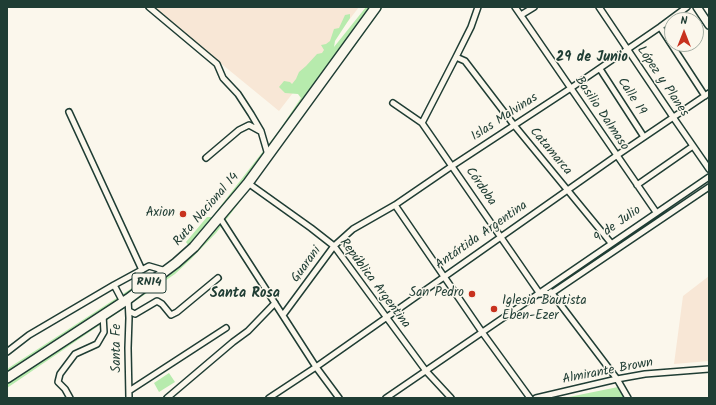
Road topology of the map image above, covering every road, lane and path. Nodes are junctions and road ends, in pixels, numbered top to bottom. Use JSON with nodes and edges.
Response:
{"nodes":[{"id":1,"x":150,"y":7,"type":"edge"},
{"id":2,"x":376,"y":7,"type":"edge"},
{"id":3,"x":478,"y":7,"type":"edge"},
{"id":4,"x":515,"y":7,"type":"edge"},
{"id":5,"x":534,"y":7,"type":"edge"},
{"id":6,"x":599,"y":7,"type":"edge"},
{"id":7,"x":687,"y":7,"type":"edge"},
{"id":8,"x":697,"y":7,"type":"edge"},
{"id":9,"x":521,"y":15,"type":"junction"},
{"id":10,"x":709,"y":25,"type":"edge"},
{"id":11,"x":660,"y":27,"type":"junction"},
{"id":12,"x":461,"y":48,"type":"junction"},
{"id":13,"x":628,"y":50,"type":"junction"},
{"id":14,"x":456,"y":58,"type":"junction"},
{"id":15,"x":465,"y":61,"type":"junction"},
{"id":16,"x":600,"y":69,"type":"junction"},
{"id":17,"x":571,"y":88,"type":"junction"},
{"id":18,"x":707,"y":94,"type":"edge"},
{"id":19,"x":393,"y":103,"type":"dead end"},
{"id":20,"x":69,"y":112,"type":"dead end"},
{"id":21,"x":673,"y":117,"type":"junction"},
{"id":22,"x":422,"y":123,"type":"junction"},
{"id":23,"x":514,"y":125,"type":"junction"},
{"id":24,"x":261,"y":131,"type":"junction"},
{"id":25,"x":644,"y":137,"type":"junction"},
{"id":26,"x":693,"y":146,"type":"junction"},
{"id":27,"x":268,"y":155,"type":"junction"},
{"id":28,"x":616,"y":156,"type":"junction"},
{"id":29,"x":206,"y":158,"type":"dead end"},
{"id":30,"x":452,"y":166,"type":"junction"},
{"id":31,"x":709,"y":170,"type":"edge"},
{"id":32,"x":709,"y":177,"type":"edge"},
{"id":33,"x":248,"y":183,"type":"junction"},
{"id":34,"x":637,"y":185,"type":"junction"},
{"id":35,"x":709,"y":187,"type":"edge"},
{"id":36,"x":568,"y":190,"type":"junction"},
{"id":37,"x":395,"y":205,"type":"junction"},
{"id":38,"x":656,"y":212,"type":"junction"},
{"id":39,"x":220,"y":218,"type":"junction"},
{"id":40,"x":501,"y":237,"type":"junction"},
{"id":41,"x":611,"y":244,"type":"junction"},
{"id":42,"x":334,"y":246,"type":"junction"},
{"id":43,"x":142,"y":270,"type":"junction"},
{"id":44,"x":166,"y":271,"type":"junction"},
{"id":45,"x":444,"y":276,"type":"junction"},
{"id":46,"x":218,"y":278,"type":"dead end"},
{"id":47,"x":114,"y":285,"type":"junction"},
{"id":48,"x":548,"y":288,"type":"junction"},
{"id":49,"x":552,"y":293,"type":"junction"},
{"id":50,"x":540,"y":294,"type":"junction"},
{"id":51,"x":126,"y":300,"type":"junction"},
{"id":52,"x":275,"y":303,"type":"junction"},
{"id":53,"x":129,"y":311,"type":"junction"},
{"id":54,"x":103,"y":315,"type":"junction"},
{"id":55,"x":283,"y":315,"type":"junction"},
{"id":56,"x":385,"y":317,"type":"junction"},
{"id":57,"x":226,"y":328,"type":"dead end"},
{"id":58,"x":482,"y":332,"type":"junction"},
{"id":59,"x":7,"y":352,"type":"edge"},
{"id":60,"x":316,"y":367,"type":"junction"},
{"id":61,"x":709,"y":369,"type":"edge"},
{"id":62,"x":426,"y":371,"type":"junction"},
{"id":63,"x":7,"y":378,"type":"edge"},
{"id":64,"x":617,"y":379,"type":"junction"},
{"id":65,"x":129,"y":391,"type":"junction"},
{"id":66,"x":70,"y":398,"type":"edge"},
{"id":67,"x":129,"y":398,"type":"edge"},
{"id":68,"x":167,"y":398,"type":"edge"},
{"id":69,"x":269,"y":398,"type":"edge"},
{"id":70,"x":339,"y":398,"type":"edge"},
{"id":71,"x":386,"y":398,"type":"edge"},
{"id":72,"x":451,"y":398,"type":"edge"},
{"id":73,"x":530,"y":398,"type":"edge"},
{"id":74,"x":536,"y":398,"type":"edge"},
{"id":75,"x":628,"y":398,"type":"edge"}],
"edges":[{"from":1,"to":24,"type":"street"},
{"from":2,"to":27,"type":"highway","name":"Ruta Nacional 14","number":"RN14"},
{"from":3,"to":12,"type":"street"},
{"from":4,"to":9,"type":"street","name":"Basilio Dalmaso"},
{"from":5,"to":9,"type":"street"},
{"from":6,"to":13,"type":"street","name":"López y Planes"},
{"from":7,"to":11,"type":"street","name":"Islas Malvinas"},
{"from":8,"to":10,"type":"main road"},
{"from":9,"to":17,"type":"street","name":"Basilio Dalmaso"},
{"from":11,"to":13,"type":"street","name":"Islas Malvinas"},
{"from":11,"to":18,"type":"street"},
{"from":12,"to":14,"type":"street"},
{"from":12,"to":15,"type":"street"},
{"from":13,"to":16,"type":"street","name":"Islas Malvinas"},
{"from":13,"to":21,"type":"street","name":"López y Planes"},
{"from":14,"to":15,"type":"street"},
{"from":14,"to":22,"type":"street"},
{"from":15,"to":23,"type":"street","name":"Catamarca"},
{"from":16,"to":17,"type":"street","name":"Islas Malvinas"},
{"from":16,"to":25,"type":"street","name":"Calle 19"},
{"from":17,"to":23,"type":"street","name":"Islas Malvinas"},
{"from":17,"to":28,"type":"street","name":"Basilio Dalmaso"},
{"from":18,"to":21,"type":"street","name":"Antártida Argentina"},
{"from":19,"to":22,"type":"street","name":"Córdoba"},
{"from":20,"to":43,"type":"street"},
{"from":21,"to":25,"type":"street","name":"Antártida Argentina"},
{"from":21,"to":26,"type":"street","name":"López y Planes"},
{"from":22,"to":30,"type":"street","name":"Córdoba"},
{"from":23,"to":30,"type":"street","name":"Islas Malvinas"},
{"from":23,"to":36,"type":"street","name":"Catamarca"},
{"from":24,"to":27,"type":"street"},
{"from":24,"to":29,"type":"street"},
{"from":25,"to":28,"type":"street","name":"Antártida Argentina"},
{"from":26,"to":31,"type":"street","name":"López y Planes"},
{"from":26,"to":34,"type":"street"},
{"from":27,"to":33,"type":"highway","name":"Ruta Nacional 14","number":"RN14"},
{"from":28,"to":34,"type":"street","name":"Basilio Dalmaso"},
{"from":28,"to":36,"type":"street","name":"Antártida Argentina"},
{"from":30,"to":37,"type":"street","name":"Islas Malvinas"},
{"from":30,"to":40,"type":"street","name":"Córdoba"},
{"from":32,"to":38,"type":"street","name":"9 de Julio"},
{"from":33,"to":39,"type":"highway","name":"Ruta Nacional 14","number":"RN14"},
{"from":33,"to":42,"type":"street","name":"República Argentina"},
{"from":34,"to":38,"type":"street","name":"Basilio Dalmaso"},
{"from":35,"to":49,"type":"street","name":"9 de Julio"},
{"from":36,"to":40,"type":"street","name":"Antártida Argentina"},
{"from":36,"to":41,"type":"street","name":"Catamarca"},
{"from":37,"to":42,"type":"street","name":"Islas Malvinas"},
{"from":37,"to":45,"type":"street"},
{"from":38,"to":41,"type":"street","name":"9 de Julio"},
{"from":39,"to":44,"type":"highway","name":"Ruta Nacional 14","number":"RN14"},
{"from":39,"to":52,"type":"street"},
{"from":40,"to":45,"type":"street","name":"Antártida Argentina"},
{"from":40,"to":50,"type":"street","name":"Córdoba"},
{"from":41,"to":48,"type":"street","name":"9 de Julio"},
{"from":42,"to":55,"type":"street","name":"Guarani"},
{"from":42,"to":56,"type":"street","name":"República Argentina"},
{"from":43,"to":44,"type":"street"},
{"from":43,"to":47,"type":"street"},
{"from":44,"to":51,"type":"highway","name":"Ruta Nacional 14","number":"RN14"},
{"from":45,"to":56,"type":"street","name":"Antártida Argentina"},
{"from":45,"to":58,"type":"street"},
{"from":46,"to":53,"type":"street"},
{"from":47,"to":51,"type":"street"},
{"from":47,"to":59,"type":"street"},
{"from":48,"to":49,"type":"street"},
{"from":48,"to":50,"type":"street","name":"9 de Julio"},
{"from":49,"to":50,"type":"street","name":"9 de Julio"},
{"from":49,"to":64,"type":"street"},
{"from":50,"to":58,"type":"street","name":"9 de Julio"},
{"from":51,"to":53,"type":"street","name":"Santa Fe"},
{"from":51,"to":54,"type":"highway","name":"Ruta Nacional 14","number":"RN14"},
{"from":52,"to":55,"type":"street"},
{"from":52,"to":68,"type":"street"},
{"from":53,"to":65,"type":"street","name":"Santa Fe"},
{"from":54,"to":63,"type":"highway","name":"Ruta Nacional 14","number":"RN14"},
{"from":54,"to":66,"type":"street"},
{"from":55,"to":60,"type":"street"},
{"from":56,"to":60,"type":"street","name":"Antártida Argentina"},
{"from":56,"to":62,"type":"street","name":"República Argentina"},
{"from":57,"to":65,"type":"street"},
{"from":58,"to":62,"type":"street","name":"9 de Julio"},
{"from":58,"to":73,"type":"street"},
{"from":60,"to":69,"type":"street","name":"Antártida Argentina"},
{"from":60,"to":70,"type":"street"},
{"from":61,"to":64,"type":"street","name":"Almirante Brown"},
{"from":62,"to":71,"type":"street","name":"9 de Julio"},
{"from":62,"to":72,"type":"street","name":"República Argentina"},
{"from":64,"to":74,"type":"street","name":"Almirante Brown"},
{"from":64,"to":75,"type":"street"},
{"from":65,"to":67,"type":"street","name":"Santa Fe"}]}
